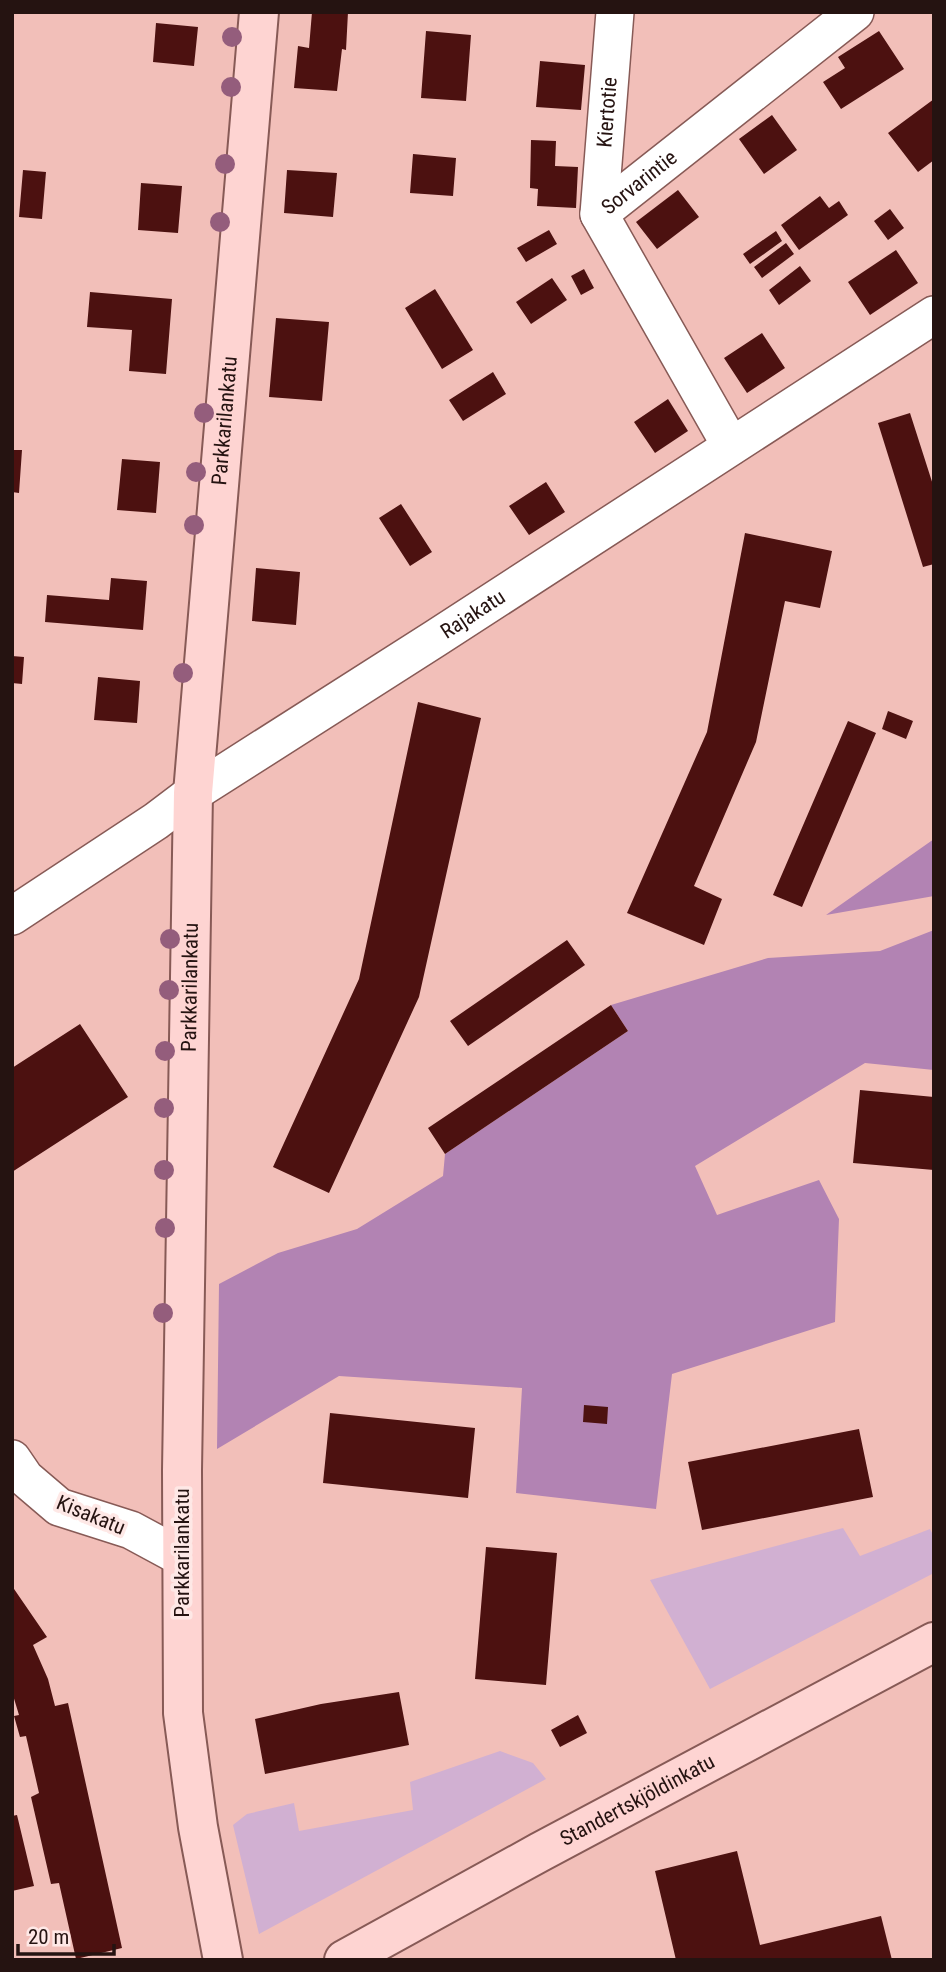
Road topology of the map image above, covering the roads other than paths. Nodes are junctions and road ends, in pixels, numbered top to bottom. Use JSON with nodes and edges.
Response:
{"nodes":[{"id":1,"x":259,"y":12,"type":"edge"},
{"id":2,"x":615,"y":12,"type":"edge"},
{"id":3,"x":855,"y":12,"type":"edge"},
{"id":4,"x":599,"y":214,"type":"junction"},
{"id":5,"x":934,"y":315,"type":"edge"},
{"id":6,"x":731,"y":446,"type":"junction"},
{"id":7,"x":193,"y":793,"type":"junction"},
{"id":8,"x":12,"y":916,"type":"edge"},
{"id":9,"x":12,"y":1459,"type":"edge"},
{"id":10,"x":181,"y":1557,"type":"junction"},
{"id":11,"x":934,"y":1642,"type":"edge"},
{"id":12,"x":223,"y":1960,"type":"edge"},
{"id":13,"x":344,"y":1960,"type":"edge"}],
"edges":[{"from":1,"to":7,"type":"street","name":"Parkkarilankatu"},
{"from":2,"to":4,"type":"street","name":"Kiertotie"},
{"from":3,"to":4,"type":"street","name":"Sorvarintie"},
{"from":4,"to":6,"type":"street","name":"Sorvarintie"},
{"from":5,"to":6,"type":"street","name":"Rajakatu"},
{"from":6,"to":7,"type":"street","name":"Rajakatu"},
{"from":7,"to":8,"type":"street","name":"Rajakatu"},
{"from":7,"to":10,"type":"street","name":"Parkkarilankatu"},
{"from":9,"to":10,"type":"street","name":"Kisakatu"},
{"from":10,"to":12,"type":"street","name":"Parkkarilankatu"},
{"from":11,"to":13,"type":"street","name":"Standertskjöldinkatu"}]}
